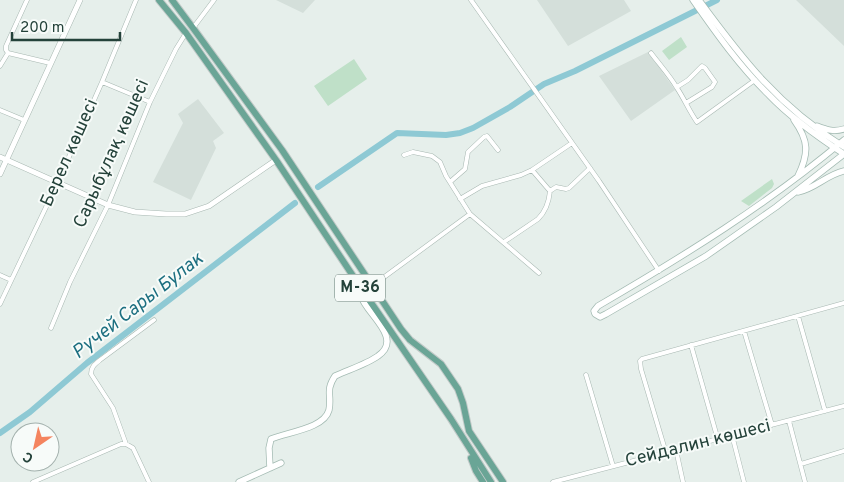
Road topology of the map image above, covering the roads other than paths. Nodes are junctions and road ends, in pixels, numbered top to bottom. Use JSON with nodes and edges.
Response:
{"nodes":[{"id":1,"x":27,"y":0,"type":"edge"},
{"id":2,"x":136,"y":0,"type":"edge"},
{"id":3,"x":159,"y":0,"type":"edge"},
{"id":4,"x":172,"y":0,"type":"edge"},
{"id":5,"x":214,"y":0,"type":"edge"},
{"id":6,"x":471,"y":0,"type":"edge"},
{"id":7,"x":78,"y":1,"type":"edge"},
{"id":8,"x":695,"y":1,"type":"edge"},
{"id":9,"x":194,"y":28,"type":"junction"},
{"id":10,"x":186,"y":33,"type":"junction"},
{"id":11,"x":8,"y":53,"type":"junction"},
{"id":12,"x":651,"y":53,"type":"dead end"},
{"id":13,"x":50,"y":63,"type":"junction"},
{"id":14,"x":0,"y":66,"type":"edge"},
{"id":15,"x":757,"y":79,"type":"junction"},
{"id":16,"x":102,"y":82,"type":"junction"},
{"id":17,"x":677,"y":87,"type":"junction"},
{"id":18,"x":150,"y":102,"type":"junction"},
{"id":19,"x":686,"y":103,"type":"junction"},
{"id":20,"x":0,"y":110,"type":"edge"},
{"id":21,"x":790,"y":114,"type":"junction"},
{"id":22,"x":24,"y":120,"type":"junction"},
{"id":23,"x":810,"y":123,"type":"junction"},
{"id":24,"x":844,"y":129,"type":"edge"},
{"id":25,"x":572,"y":143,"type":"junction"},
{"id":26,"x":840,"y":145,"type":"edge"},
{"id":27,"x":498,"y":150,"type":"dead end"},
{"id":28,"x":844,"y":154,"type":"edge"},
{"id":29,"x":285,"y":155,"type":"junction"},
{"id":30,"x":404,"y":155,"type":"dead end"},
{"id":31,"x":0,"y":157,"type":"edge"},
{"id":32,"x":6,"y":160,"type":"junction"},
{"id":33,"x":276,"y":160,"type":"junction"},
{"id":34,"x":590,"y":168,"type":"junction"},
{"id":35,"x":532,"y":170,"type":"junction"},
{"id":36,"x":844,"y":171,"type":"edge"},
{"id":37,"x":0,"y":174,"type":"edge"},
{"id":38,"x":797,"y":178,"type":"junction"},
{"id":39,"x":450,"y":182,"type":"junction"},
{"id":40,"x":57,"y":184,"type":"junction"},
{"id":41,"x":550,"y":191,"type":"junction"},
{"id":42,"x":796,"y":192,"type":"junction"},
{"id":43,"x":460,"y":199,"type":"junction"},
{"id":44,"x":108,"y":205,"type":"junction"},
{"id":45,"x":470,"y":214,"type":"junction"},
{"id":46,"x":330,"y":225,"type":"junction"},
{"id":47,"x":322,"y":230,"type":"junction"},
{"id":48,"x":504,"y":242,"type":"junction"},
{"id":49,"x":659,"y":271,"type":"junction"},
{"id":50,"x":539,"y":273,"type":"dead end"},
{"id":51,"x":0,"y":275,"type":"edge"},
{"id":52,"x":11,"y":280,"type":"junction"},
{"id":53,"x":372,"y":286,"type":"junction"},
{"id":54,"x":361,"y":288,"type":"junction"},
{"id":55,"x":844,"y":303,"type":"edge"},
{"id":56,"x":0,"y":304,"type":"edge"},
{"id":57,"x":798,"y":316,"type":"junction"},
{"id":58,"x":154,"y":320,"type":"dead end"},
{"id":59,"x":51,"y":328,"type":"dead end"},
{"id":60,"x":744,"y":331,"type":"junction"},
{"id":61,"x":692,"y":345,"type":"junction"},
{"id":62,"x":586,"y":375,"type":"dead end"},
{"id":63,"x":844,"y":406,"type":"edge"},
{"id":64,"x":825,"y":411,"type":"junction"},
{"id":65,"x":789,"y":421,"type":"junction"},
{"id":66,"x":772,"y":425,"type":"junction"},
{"id":67,"x":469,"y":431,"type":"junction"},
{"id":68,"x":732,"y":435,"type":"junction"},
{"id":69,"x":461,"y":436,"type":"junction"},
{"id":70,"x":718,"y":440,"type":"junction"},
{"id":71,"x":127,"y":445,"type":"junction"},
{"id":72,"x":469,"y":449,"type":"junction"},
{"id":73,"x":676,"y":450,"type":"junction"},
{"id":74,"x":844,"y":451,"type":"edge"},
{"id":75,"x":666,"y":453,"type":"junction"},
{"id":76,"x":281,"y":463,"type":"dead end"},
{"id":77,"x":801,"y":464,"type":"junction"},
{"id":78,"x":613,"y":466,"type":"junction"},
{"id":79,"x":270,"y":468,"type":"junction"},
{"id":80,"x":33,"y":482,"type":"edge"},
{"id":81,"x":149,"y":482,"type":"edge"},
{"id":82,"x":239,"y":482,"type":"edge"},
{"id":83,"x":483,"y":482,"type":"edge"},
{"id":84,"x":491,"y":482,"type":"edge"},
{"id":85,"x":503,"y":482,"type":"edge"},
{"id":86,"x":553,"y":482,"type":"edge"},
{"id":87,"x":683,"y":482,"type":"edge"},
{"id":88,"x":744,"y":482,"type":"edge"},
{"id":89,"x":805,"y":482,"type":"edge"}],
"edges":[{"from":1,"to":11,"type":"street"},
{"from":2,"to":16,"type":"street","name":"Берел көшесі"},
{"from":3,"to":10,"type":"main road","number":"M-36"},
{"from":4,"to":9,"type":"main road","number":"M-36"},
{"from":5,"to":9,"type":"street","name":"Сарыбұлақ көшесі"},
{"from":6,"to":25,"type":"street"},
{"from":7,"to":13,"type":"street"},
{"from":8,"to":15,"type":"main road"},
{"from":9,"to":10,"type":"main road","name":"Сарыбұлақ көшесі"},
{"from":9,"to":29,"type":"main road","number":"M-36"},
{"from":10,"to":18,"type":"street","name":"Сарыбұлақ көшесі"},
{"from":10,"to":33,"type":"main road","number":"M-36"},
{"from":11,"to":13,"type":"street"},
{"from":11,"to":14,"type":"street"},
{"from":12,"to":17,"type":"street"},
{"from":13,"to":22,"type":"street"},
{"from":15,"to":19,"type":"street"},
{"from":15,"to":21,"type":"main road"},
{"from":15,"to":23,"type":"main road"},
{"from":16,"to":18,"type":"street"},
{"from":16,"to":40,"type":"street","name":"Берел көшесі"},
{"from":17,"to":19,"type":"street"},
{"from":17,"to":19,"type":"street"},
{"from":18,"to":44,"type":"street","name":"Сарыбұлақ көшесі"},
{"from":20,"to":22,"type":"street"},
{"from":21,"to":26,"type":"main road"},
{"from":21,"to":38,"type":"main road"},
{"from":22,"to":32,"type":"street"},
{"from":23,"to":24,"type":"main road"},
{"from":23,"to":26,"type":"main road"},
{"from":25,"to":34,"type":"street"},
{"from":25,"to":35,"type":"street"},
{"from":26,"to":28,"type":"main road"},
{"from":26,"to":38,"type":"main road"},
{"from":27,"to":39,"type":"street"},
{"from":28,"to":42,"type":"main road"},
{"from":29,"to":33,"type":"main road"},
{"from":29,"to":46,"type":"main road","number":"M-36"},
{"from":30,"to":39,"type":"street"},
{"from":31,"to":32,"type":"street"},
{"from":32,"to":37,"type":"street"},
{"from":32,"to":40,"type":"street"},
{"from":33,"to":44,"type":"street"},
{"from":33,"to":47,"type":"main road","number":"M-36"},
{"from":34,"to":41,"type":"street"},
{"from":34,"to":49,"type":"street"},
{"from":35,"to":41,"type":"street"},
{"from":35,"to":43,"type":"street"},
{"from":36,"to":42,"type":"main road"},
{"from":38,"to":49,"type":"main road"},
{"from":39,"to":43,"type":"street"},
{"from":40,"to":44,"type":"street"},
{"from":40,"to":52,"type":"street","name":"Берел көшесі"},
{"from":41,"to":48,"type":"street"},
{"from":42,"to":49,"type":"main road"},
{"from":43,"to":45,"type":"street"},
{"from":44,"to":59,"type":"street","name":"Сарыбұлақ көшесі"},
{"from":45,"to":48,"type":"street"},
{"from":45,"to":53,"type":"street"},
{"from":46,"to":47,"type":"main road"},
{"from":46,"to":53,"type":"main road","number":"M-36"},
{"from":47,"to":54,"type":"main road","number":"M-36"},
{"from":48,"to":50,"type":"street"},
{"from":51,"to":52,"type":"street"},
{"from":52,"to":56,"type":"street","name":"Берел көшесі"},
{"from":53,"to":67,"type":"main road","number":"M-36"},
{"from":54,"to":69,"type":"main road","number":"M-36"},
{"from":54,"to":79,"type":"main road"},
{"from":55,"to":57,"type":"street"},
{"from":57,"to":60,"type":"street"},
{"from":57,"to":64,"type":"street"},
{"from":58,"to":71,"type":"street"},
{"from":60,"to":61,"type":"street"},
{"from":60,"to":66,"type":"street"},
{"from":61,"to":70,"type":"street"},
{"from":61,"to":75,"type":"street"},
{"from":62,"to":78,"type":"street"},
{"from":63,"to":64,"type":"street","name":"Сейдалин көшесі"},
{"from":64,"to":65,"type":"street","name":"Сейдалин көшесі"},
{"from":65,"to":66,"type":"street","name":"Сейдалин көшесі"},
{"from":65,"to":77,"type":"street"},
{"from":66,"to":68,"type":"street","name":"Сейдалин көшесі"},
{"from":67,"to":69,"type":"main road"},
{"from":67,"to":85,"type":"main road","number":"M-36"},
{"from":68,"to":70,"type":"street","name":"Сейдалин көшесі"},
{"from":68,"to":88,"type":"street"},
{"from":69,"to":72,"type":"main road","number":"M-36"},
{"from":70,"to":73,"type":"street","name":"Сейдалин көшесі"},
{"from":71,"to":80,"type":"street"},
{"from":71,"to":81,"type":"street"},
{"from":72,"to":83,"type":"main road"},
{"from":72,"to":84,"type":"main road","number":"M-36"},
{"from":73,"to":75,"type":"street","name":"Сейдалин көшесі"},
{"from":73,"to":87,"type":"street"},
{"from":74,"to":77,"type":"street"},
{"from":75,"to":78,"type":"street","name":"Сейдалин көшесі"},
{"from":76,"to":79,"type":"main road"},
{"from":77,"to":89,"type":"street"},
{"from":78,"to":86,"type":"street","name":"Сейдалин көшесі"},
{"from":79,"to":82,"type":"main road"}]}
